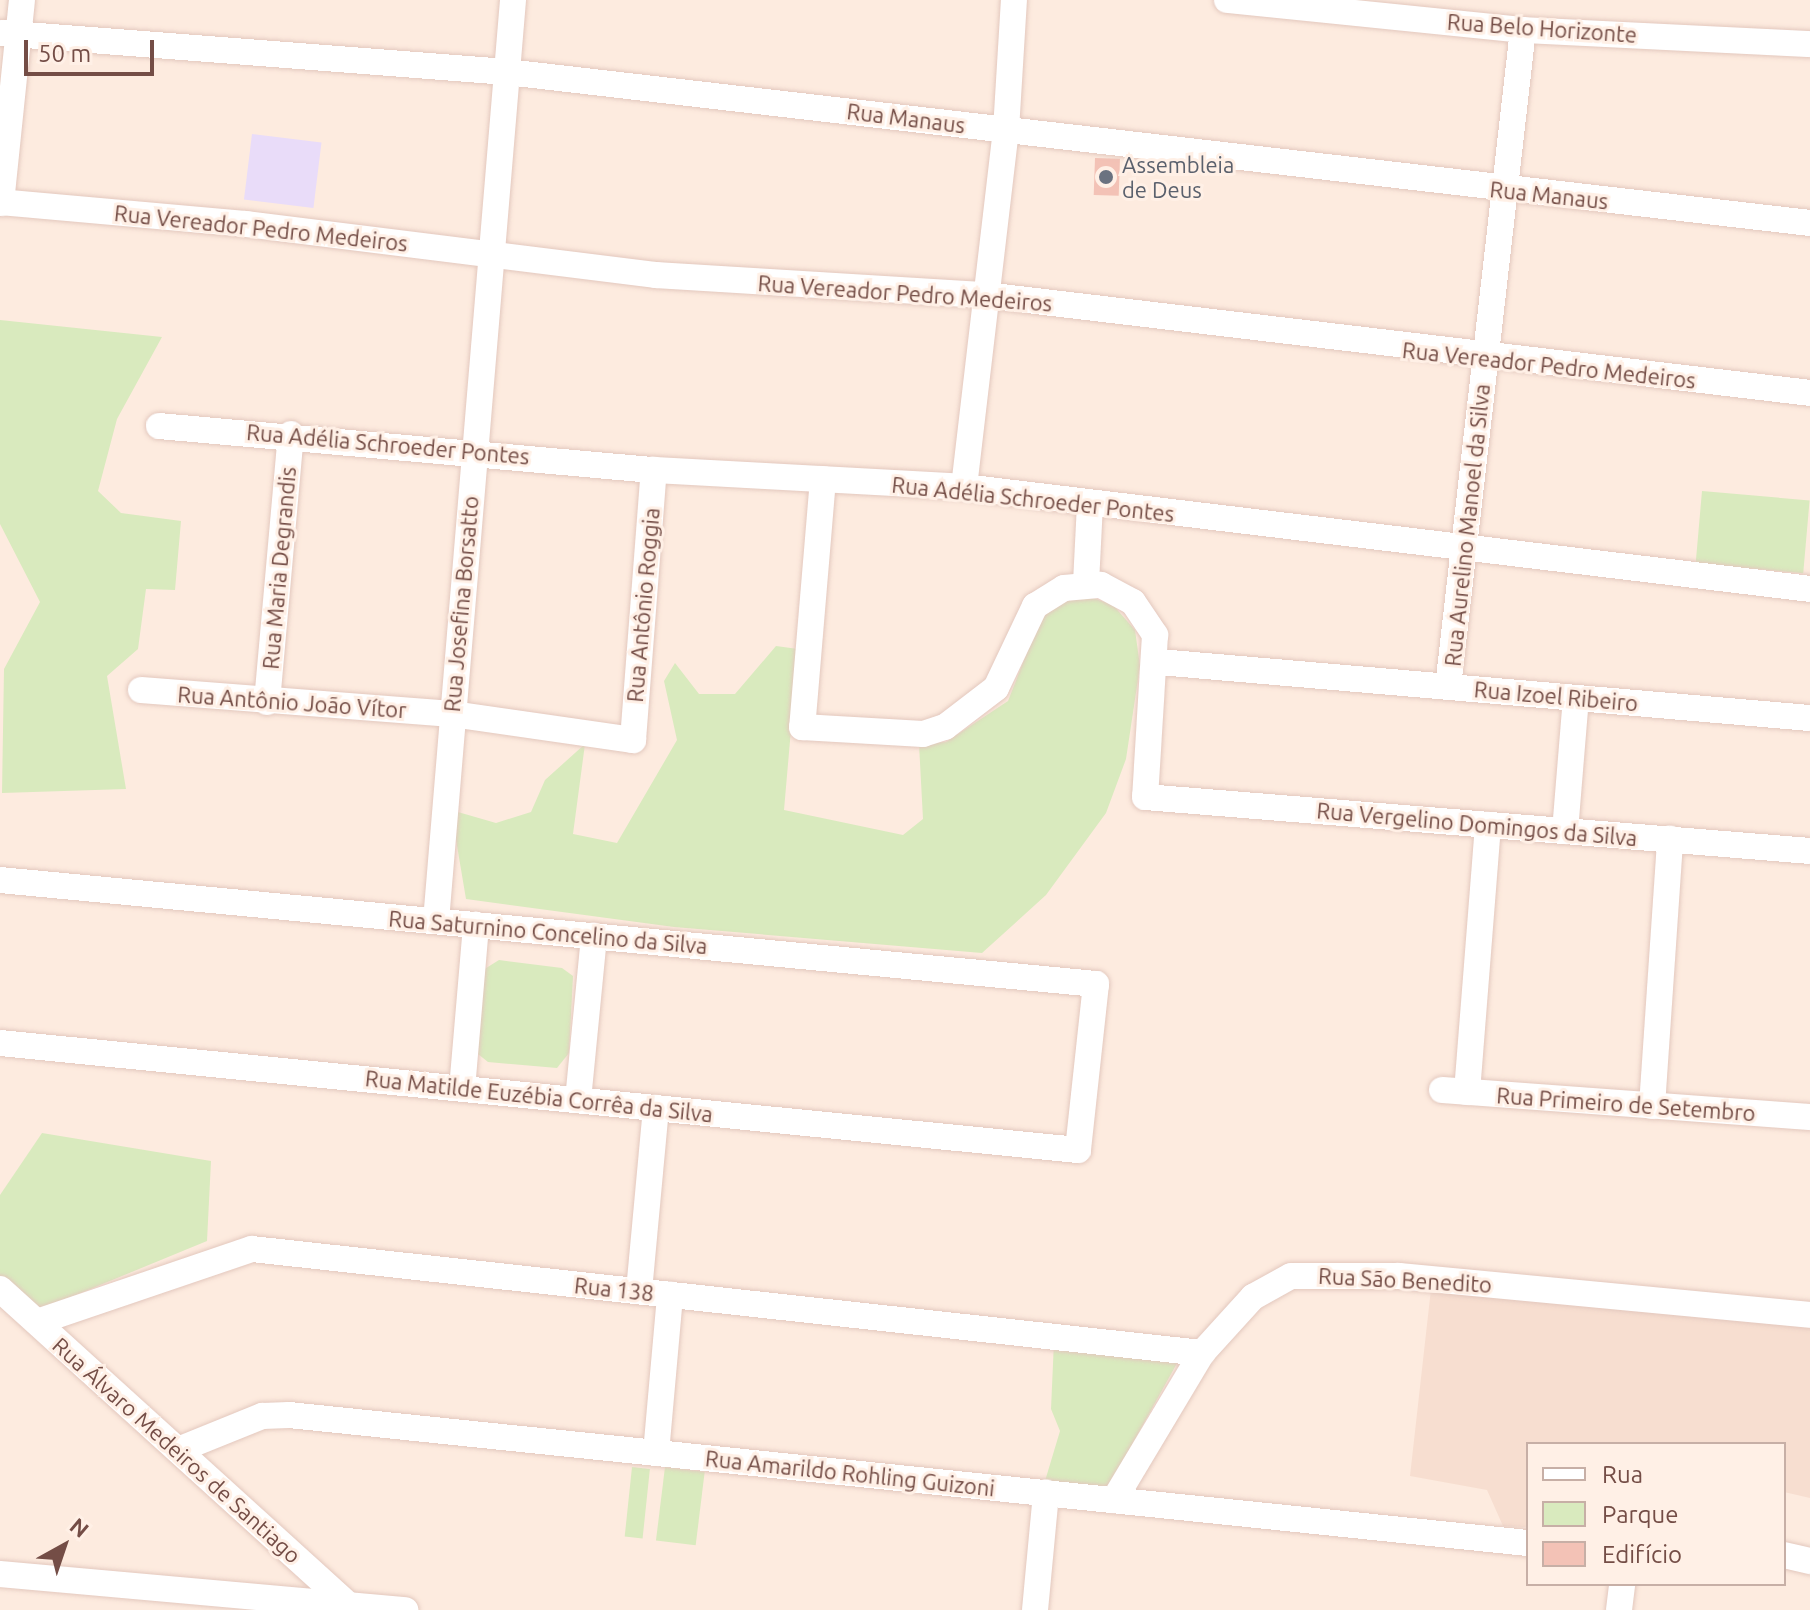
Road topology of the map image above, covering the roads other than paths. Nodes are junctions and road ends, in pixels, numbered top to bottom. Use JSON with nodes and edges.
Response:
{"nodes":[{"id":1,"x":22,"y":0,"type":"edge"},
{"id":2,"x":513,"y":0,"type":"edge"},
{"id":3,"x":1014,"y":0,"type":"edge"},
{"id":4,"x":1227,"y":0,"type":"edge"},
{"id":5,"x":1523,"y":30,"type":"junction"},
{"id":6,"x":10,"y":35,"type":"edge"},
{"id":7,"x":1810,"y":44,"type":"edge"},
{"id":8,"x":507,"y":72,"type":"junction"},
{"id":9,"x":1006,"y":130,"type":"junction"},
{"id":10,"x":1505,"y":190,"type":"junction"},
{"id":11,"x":0,"y":202,"type":"edge"},
{"id":12,"x":1810,"y":223,"type":"edge"},
{"id":13,"x":492,"y":254,"type":"junction"},
{"id":14,"x":985,"y":295,"type":"junction"},
{"id":15,"x":1486,"y":360,"type":"junction"},
{"id":16,"x":1810,"y":393,"type":"edge"},
{"id":17,"x":159,"y":426,"type":"dead end"},
{"id":18,"x":291,"y":434,"type":"junction"},
{"id":19,"x":474,"y":451,"type":"junction"},
{"id":20,"x":654,"y":470,"type":"junction"},
{"id":21,"x":823,"y":479,"type":"junction"},
{"id":22,"x":964,"y":487,"type":"junction"},
{"id":23,"x":1090,"y":505,"type":"junction"},
{"id":24,"x":1461,"y":548,"type":"junction"},
{"id":25,"x":1086,"y":583,"type":"junction"},
{"id":26,"x":1810,"y":589,"type":"edge"},
{"id":27,"x":1159,"y":662,"type":"junction"},
{"id":28,"x":1448,"y":687,"type":"junction"},
{"id":29,"x":141,"y":690,"type":"dead end"},
{"id":30,"x":1576,"y":698,"type":"junction"},
{"id":31,"x":267,"y":702,"type":"junction"},
{"id":32,"x":452,"y":714,"type":"junction"},
{"id":33,"x":1810,"y":718,"type":"edge"},
{"id":34,"x":633,"y":740,"type":"joint"},
{"id":35,"x":1488,"y":825,"type":"junction"},
{"id":36,"x":1565,"y":831,"type":"junction"},
{"id":37,"x":1670,"y":839,"type":"junction"},
{"id":38,"x":1810,"y":851,"type":"edge"},
{"id":39,"x":0,"y":880,"type":"edge"},
{"id":40,"x":436,"y":921,"type":"junction"},
{"id":41,"x":476,"y":925,"type":"junction"},
{"id":42,"x":594,"y":936,"type":"junction"},
{"id":43,"x":0,"y":1043,"type":"edge"},
{"id":44,"x":462,"y":1089,"type":"junction"},
{"id":45,"x":578,"y":1100,"type":"junction"},
{"id":46,"x":1652,"y":1106,"type":"junction"},
{"id":47,"x":656,"y":1108,"type":"junction"},
{"id":48,"x":1810,"y":1117,"type":"edge"},
{"id":49,"x":1078,"y":1150,"type":"joint"},
{"id":50,"x":0,"y":1289,"type":"edge"},
{"id":51,"x":639,"y":1291,"type":"junction"},
{"id":52,"x":670,"y":1295,"type":"junction"},
{"id":53,"x":1810,"y":1315,"type":"edge"},
{"id":54,"x":37,"y":1322,"type":"junction"},
{"id":55,"x":1202,"y":1353,"type":"junction"},
{"id":56,"x":178,"y":1450,"type":"junction"},
{"id":57,"x":656,"y":1453,"type":"junction"},
{"id":58,"x":1046,"y":1493,"type":"junction"},
{"id":59,"x":1114,"y":1500,"type":"junction"},
{"id":60,"x":1526,"y":1543,"type":"edge"},
{"id":61,"x":1786,"y":1555,"type":"edge"},
{"id":62,"x":1810,"y":1561,"type":"edge"},
{"id":63,"x":0,"y":1574,"type":"edge"},
{"id":64,"x":1622,"y":1586,"type":"edge"},
{"id":65,"x":351,"y":1607,"type":"edge"},
{"id":66,"x":405,"y":1610,"type":"edge"},
{"id":67,"x":1035,"y":1610,"type":"edge"},
{"id":68,"x":1619,"y":1610,"type":"edge"}],
"edges":[{"from":1,"to":6,"type":"street"},
{"from":2,"to":8,"type":"street","name":"Rua Josefina Borsatto"},
{"from":3,"to":9,"type":"street"},
{"from":4,"to":5,"type":"street","name":"Rua Belo Horizonte"},
{"from":5,"to":7,"type":"street","name":"Rua Belo Horizonte"},
{"from":5,"to":10,"type":"street","name":"Rua Aurelino Manoel da Silva"},
{"from":6,"to":8,"type":"street","name":"Rua Manaus"},
{"from":6,"to":11,"type":"street"},
{"from":8,"to":9,"type":"street","name":"Rua Manaus"},
{"from":8,"to":13,"type":"street","name":"Rua Josefina Borsatto"},
{"from":9,"to":10,"type":"street","name":"Rua Manaus"},
{"from":9,"to":14,"type":"street"},
{"from":10,"to":12,"type":"street","name":"Rua Manaus"},
{"from":10,"to":15,"type":"street","name":"Rua Aurelino Manoel da Silva"},
{"from":11,"to":13,"type":"street","name":"Rua Vereador Pedro Medeiros"},
{"from":13,"to":14,"type":"street","name":"Rua Vereador Pedro Medeiros"},
{"from":13,"to":19,"type":"street","name":"Rua Josefina Borsatto"},
{"from":14,"to":15,"type":"street","name":"Rua Vereador Pedro Medeiros"},
{"from":14,"to":22,"type":"street"},
{"from":15,"to":16,"type":"street","name":"Rua Vereador Pedro Medeiros"},
{"from":15,"to":24,"type":"street","name":"Rua Aurelino Manoel da Silva"},
{"from":17,"to":18,"type":"street","name":"Rua Adélia Schroeder Pontes"},
{"from":18,"to":19,"type":"street","name":"Rua Adélia Schroeder Pontes"},
{"from":18,"to":31,"type":"street","name":"Rua Maria Degrandis"},
{"from":19,"to":20,"type":"street","name":"Rua Adélia Schroeder Pontes"},
{"from":19,"to":32,"type":"street","name":"Rua Josefina Borsatto"},
{"from":20,"to":21,"type":"street","name":"Rua Adélia Schroeder Pontes"},
{"from":20,"to":34,"type":"street","name":"Rua Antônio Roggia"},
{"from":21,"to":22,"type":"street","name":"Rua Adélia Schroeder Pontes"},
{"from":21,"to":25,"type":"street"},
{"from":22,"to":23,"type":"street","name":"Rua Adélia Schroeder Pontes"},
{"from":23,"to":24,"type":"street","name":"Rua Adélia Schroeder Pontes"},
{"from":23,"to":25,"type":"street"},
{"from":24,"to":26,"type":"street","name":"Rua Adélia Schroeder Pontes"},
{"from":24,"to":28,"type":"street","name":"Rua Aurelino Manoel da Silva"},
{"from":25,"to":27,"type":"street"},
{"from":27,"to":28,"type":"street","name":"Rua Izoel Ribeiro"},
{"from":27,"to":35,"type":"street","name":"Rua Vergelino Domingos da Silva"},
{"from":28,"to":30,"type":"street","name":"Rua Izoel Ribeiro"},
{"from":29,"to":31,"type":"street","name":"Rua Antônio João Vítor"},
{"from":30,"to":33,"type":"street","name":"Rua Izoel Ribeiro"},
{"from":30,"to":36,"type":"street"},
{"from":31,"to":32,"type":"street","name":"Rua Antônio João Vítor"},
{"from":32,"to":34,"type":"street","name":"Rua Antônio João Vítor"},
{"from":32,"to":40,"type":"street","name":"Rua Josefina Borsatto"},
{"from":35,"to":36,"type":"street","name":"Rua Vergelino Domingos da Silva"},
{"from":35,"to":46,"type":"street","name":"Rua Primeiro de Setembro"},
{"from":36,"to":37,"type":"street","name":"Rua Vergelino Domingos da Silva"},
{"from":37,"to":38,"type":"street","name":"Rua Vergelino Domingos da Silva"},
{"from":37,"to":46,"type":"street"},
{"from":39,"to":40,"type":"street","name":"Rua Saturnino Concelino da Silva"},
{"from":40,"to":41,"type":"street","name":"Rua Saturnino Concelino da Silva"},
{"from":41,"to":42,"type":"street","name":"Rua Saturnino Concelino da Silva"},
{"from":41,"to":44,"type":"street"},
{"from":42,"to":45,"type":"street"},
{"from":42,"to":49,"type":"street","name":"Rua Saturnino Concelino da Silva"},
{"from":43,"to":44,"type":"street","name":"Rua Matilde Euzébia Corrêa da Silva"},
{"from":44,"to":45,"type":"street","name":"Rua Matilde Euzébia Corrêa da Silva"},
{"from":45,"to":47,"type":"street","name":"Rua Matilde Euzébia Corrêa da Silva"},
{"from":46,"to":48,"type":"street","name":"Rua Primeiro de Setembro"},
{"from":47,"to":49,"type":"street","name":"Rua Matilde Euzébia Corrêa da Silva"},
{"from":47,"to":51,"type":"street"},
{"from":50,"to":54,"type":"street","name":"Rua Álvaro Medeiros de Santiago"},
{"from":51,"to":52,"type":"street","name":"Rua 138"},
{"from":51,"to":54,"type":"street","name":"Rua 138"},
{"from":52,"to":55,"type":"street","name":"Rua 138"},
{"from":52,"to":57,"type":"street"},
{"from":53,"to":55,"type":"street","name":"Rua São Benedito"},
{"from":54,"to":56,"type":"street","name":"Rua Álvaro Medeiros de Santiago"},
{"from":55,"to":59,"type":"street","name":"Rua São Benedito"},
{"from":56,"to":57,"type":"street","name":"Rua Amarildo Rohling Guizoni"},
{"from":56,"to":65,"type":"street","name":"Rua Álvaro Medeiros de Santiago"},
{"from":57,"to":58,"type":"street","name":"Rua Amarildo Rohling Guizoni"},
{"from":58,"to":59,"type":"street","name":"Rua Amarildo Rohling Guizoni"},
{"from":58,"to":67,"type":"street"},
{"from":59,"to":60,"type":"street","name":"Rua Amarildo Rohling Guizoni"},
{"from":61,"to":62,"type":"street"},
{"from":63,"to":65,"type":"street"},
{"from":64,"to":68,"type":"street"},
{"from":65,"to":66,"type":"street"}]}
